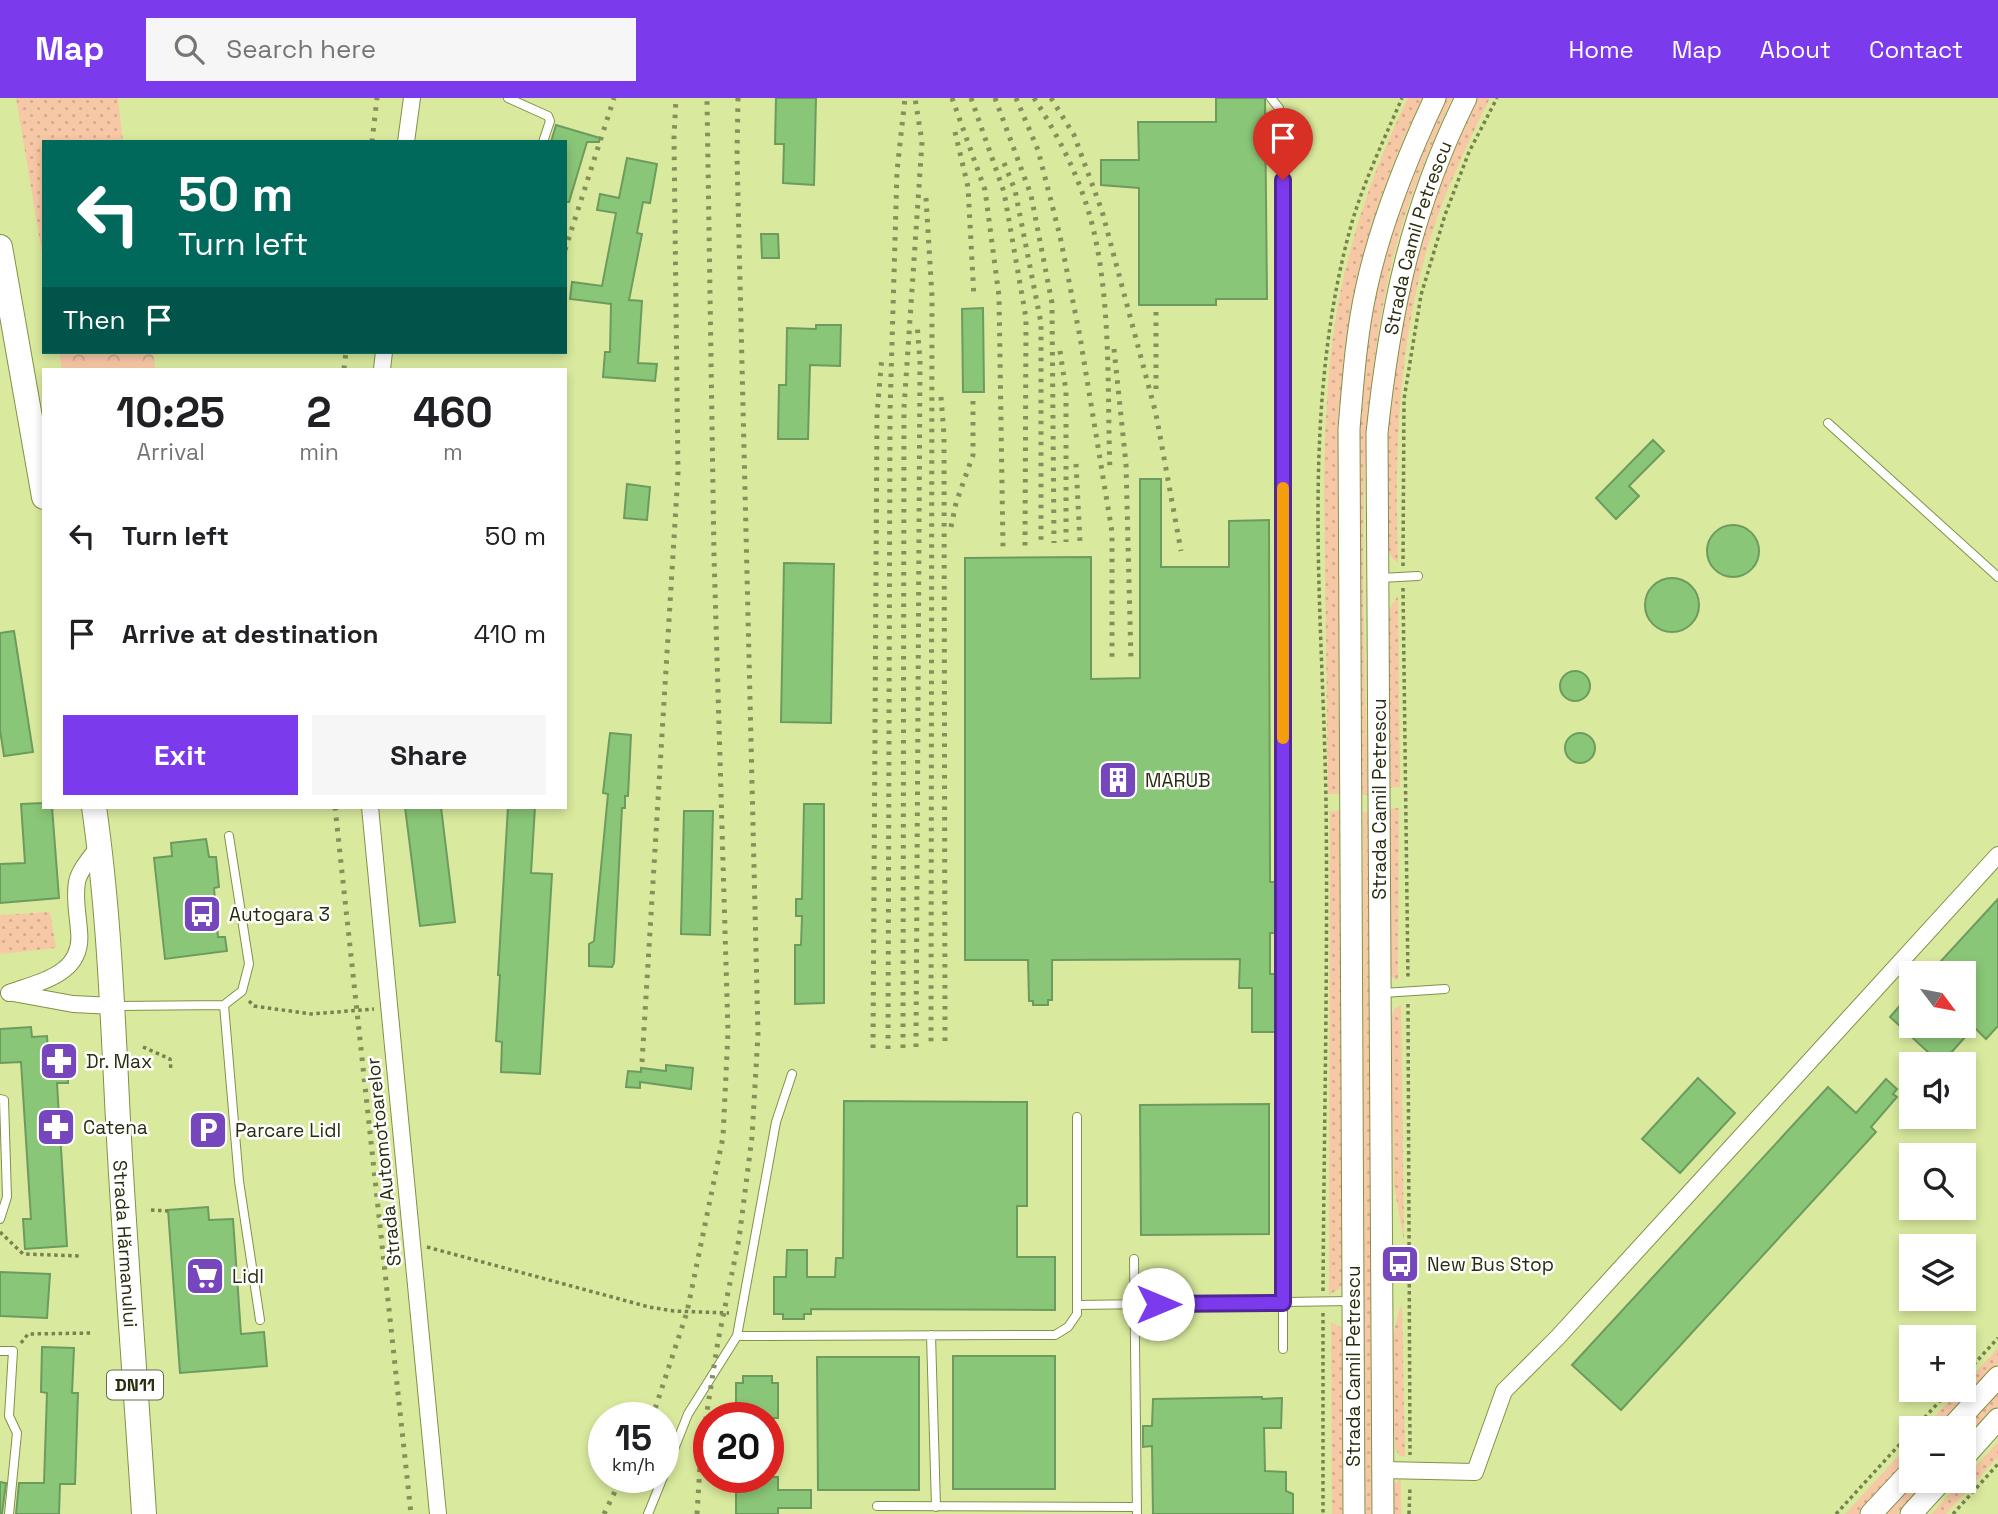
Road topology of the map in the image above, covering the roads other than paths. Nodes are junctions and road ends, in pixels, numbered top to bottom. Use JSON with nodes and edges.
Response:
{"nodes":[{"id":1,"x":412,"y":98,"type":"edge"},
{"id":2,"x":508,"y":98,"type":"edge"},
{"id":3,"x":1271,"y":98,"type":"edge"},
{"id":4,"x":1434,"y":98,"type":"edge"},
{"id":5,"x":1466,"y":98,"type":"edge"},
{"id":6,"x":406,"y":140,"type":"edge"},
{"id":7,"x":544,"y":140,"type":"edge"},
{"id":8,"x":0,"y":247,"type":"edge"},
{"id":9,"x":1828,"y":423,"type":"dead end"},
{"id":10,"x":42,"y":486,"type":"edge"},
{"id":11,"x":1418,"y":576,"type":"dead end"},
{"id":12,"x":1998,"y":577,"type":"edge"},
{"id":13,"x":1377,"y":578,"type":"junction"},
{"id":14,"x":94,"y":809,"type":"edge"},
{"id":15,"x":370,"y":809,"type":"edge"},
{"id":16,"x":229,"y":836,"type":"dead end"},
{"id":17,"x":100,"y":845,"type":"junction"},
{"id":18,"x":1998,"y":855,"type":"edge"},
{"id":19,"x":1445,"y":989,"type":"dead end"},
{"id":20,"x":5,"y":992,"type":"edge"},
{"id":21,"x":1380,"y":993,"type":"junction"},
{"id":22,"x":224,"y":1005,"type":"junction"},
{"id":23,"x":114,"y":1006,"type":"junction"},
{"id":24,"x":792,"y":1074,"type":"dead end"},
{"id":25,"x":0,"y":1099,"type":"edge"},
{"id":26,"x":1077,"y":1116,"type":"dead end"},
{"id":27,"x":4,"y":1197,"type":"edge"},
{"id":28,"x":0,"y":1219,"type":"edge"},
{"id":29,"x":1134,"y":1259,"type":"dead end"},
{"id":30,"x":1353,"y":1300,"type":"junction"},
{"id":31,"x":1283,"y":1303,"type":"junction"},
{"id":32,"x":1134,"y":1304,"type":"junction"},
{"id":33,"x":1077,"y":1305,"type":"junction"},
{"id":34,"x":260,"y":1320,"type":"dead end"},
{"id":35,"x":931,"y":1335,"type":"junction"},
{"id":36,"x":737,"y":1336,"type":"junction"},
{"id":37,"x":1283,"y":1349,"type":"dead end"},
{"id":38,"x":0,"y":1351,"type":"edge"},
{"id":39,"x":1998,"y":1377,"type":"edge"},
{"id":40,"x":1962,"y":1416,"type":"edge"},
{"id":41,"x":1998,"y":1419,"type":"edge"},
{"id":42,"x":679,"y":1437,"type":"edge"},
{"id":43,"x":1976,"y":1444,"type":"edge"},
{"id":44,"x":1382,"y":1470,"type":"junction"},
{"id":45,"x":1899,"y":1484,"type":"edge"},
{"id":46,"x":657,"y":1493,"type":"edge"},
{"id":47,"x":1930,"y":1493,"type":"edge"},
{"id":48,"x":877,"y":1506,"type":"dead end"},
{"id":49,"x":936,"y":1507,"type":"junction"},
{"id":50,"x":1137,"y":1511,"type":"edge"},
{"id":51,"x":9,"y":1514,"type":"edge"},
{"id":52,"x":144,"y":1514,"type":"edge"},
{"id":53,"x":438,"y":1514,"type":"edge"},
{"id":54,"x":648,"y":1514,"type":"edge"},
{"id":55,"x":1353,"y":1514,"type":"edge"},
{"id":56,"x":1383,"y":1514,"type":"edge"},
{"id":57,"x":1871,"y":1514,"type":"edge"},
{"id":58,"x":1911,"y":1514,"type":"edge"}],
"edges":[{"from":1,"to":6,"type":"street"},
{"from":2,"to":7,"type":"lane"},
{"from":3,"to":31,"type":"lane"},
{"from":4,"to":30,"type":"street","name":"Strada Camil Petrescu"},
{"from":5,"to":13,"type":"street","name":"Strada Camil Petrescu"},
{"from":8,"to":10,"type":"main road"},
{"from":9,"to":12,"type":"lane"},
{"from":11,"to":13,"type":"lane"},
{"from":13,"to":21,"type":"street","name":"Strada Camil Petrescu"},
{"from":14,"to":17,"type":"main road","name":"Strada Hărmanului","number":"DN11"},
{"from":15,"to":53,"type":"street","name":"Strada Automotoarelor"},
{"from":16,"to":22,"type":"lane"},
{"from":17,"to":20,"type":"street"},
{"from":17,"to":23,"type":"main road","name":"Strada Hărmanului","number":"DN11"},
{"from":18,"to":44,"type":"street"},
{"from":19,"to":21,"type":"lane"},
{"from":20,"to":23,"type":"street"},
{"from":21,"to":44,"type":"street","name":"Strada Camil Petrescu"},
{"from":22,"to":23,"type":"lane"},
{"from":22,"to":34,"type":"lane"},
{"from":23,"to":52,"type":"main road","name":"Strada Hărmanului","number":"DN11"},
{"from":24,"to":36,"type":"lane"},
{"from":25,"to":27,"type":"lane"},
{"from":26,"to":33,"type":"lane"},
{"from":27,"to":28,"type":"lane"},
{"from":29,"to":32,"type":"lane"},
{"from":30,"to":31,"type":"lane"},
{"from":30,"to":55,"type":"street","name":"Strada Camil Petrescu"},
{"from":31,"to":32,"type":"lane"},
{"from":31,"to":37,"type":"lane"},
{"from":32,"to":33,"type":"lane"},
{"from":32,"to":50,"type":"lane"},
{"from":33,"to":35,"type":"lane"},
{"from":35,"to":36,"type":"lane"},
{"from":35,"to":49,"type":"lane"},
{"from":36,"to":42,"type":"lane"},
{"from":38,"to":51,"type":"lane"},
{"from":39,"to":40,"type":"street"},
{"from":41,"to":43,"type":"street"},
{"from":44,"to":56,"type":"street","name":"Strada Camil Petrescu"},
{"from":45,"to":57,"type":"street"},
{"from":46,"to":54,"type":"lane"},
{"from":47,"to":58,"type":"street"},
{"from":48,"to":49,"type":"lane"},
{"from":49,"to":50,"type":"lane"}]}
